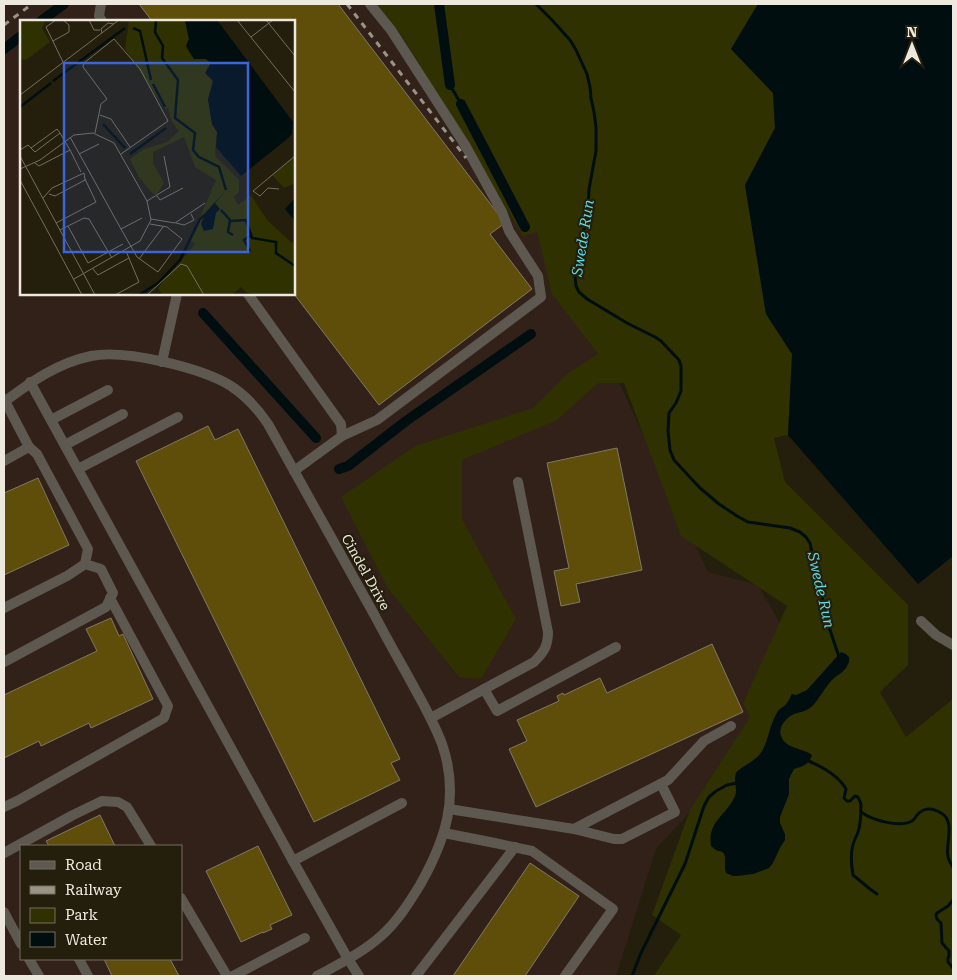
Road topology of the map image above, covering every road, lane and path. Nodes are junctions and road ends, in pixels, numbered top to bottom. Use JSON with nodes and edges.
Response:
{"nodes":[{"id":1,"x":101,"y":4,"type":"edge"},
{"id":2,"x":370,"y":4,"type":"edge"},
{"id":3,"x":101,"y":20,"type":"edge"},
{"id":4,"x":177,"y":295,"type":"edge"},
{"id":5,"x":249,"y":295,"type":"edge"},
{"id":6,"x":162,"y":362,"type":"junction"},
{"id":7,"x":30,"y":382,"type":"junction"},
{"id":8,"x":108,"y":390,"type":"dead end"},
{"id":9,"x":4,"y":400,"type":"edge"},
{"id":10,"x":123,"y":414,"type":"dead end"},
{"id":11,"x":178,"y":417,"type":"dead end"},
{"id":12,"x":51,"y":420,"type":"junction"},
{"id":13,"x":342,"y":436,"type":"junction"},
{"id":14,"x":65,"y":446,"type":"junction"},
{"id":15,"x":29,"y":447,"type":"junction"},
{"id":16,"x":4,"y":461,"type":"edge"},
{"id":17,"x":78,"y":469,"type":"junction"},
{"id":18,"x":294,"y":471,"type":"junction"},
{"id":19,"x":518,"y":482,"type":"dead end"},
{"id":20,"x":85,"y":564,"type":"junction"},
{"id":21,"x":110,"y":598,"type":"junction"},
{"id":22,"x":4,"y":608,"type":"edge"},
{"id":23,"x":921,"y":621,"type":"dead end"},
{"id":24,"x":953,"y":645,"type":"edge"},
{"id":25,"x":616,"y":647,"type":"dead end"},
{"id":26,"x":4,"y":662,"type":"edge"},
{"id":27,"x":484,"y":689,"type":"junction"},
{"id":28,"x":431,"y":718,"type":"junction"},
{"id":29,"x":731,"y":726,"type":"dead end"},
{"id":30,"x":661,"y":784,"type":"junction"},
{"id":31,"x":402,"y":803,"type":"dead end"},
{"id":32,"x":4,"y":807,"type":"edge"},
{"id":33,"x":449,"y":809,"type":"junction"},
{"id":34,"x":574,"y":829,"type":"junction"},
{"id":35,"x":444,"y":833,"type":"junction"},
{"id":36,"x":25,"y":845,"type":"edge"},
{"id":37,"x":150,"y":845,"type":"edge"},
{"id":38,"x":514,"y":847,"type":"junction"},
{"id":39,"x":19,"y":849,"type":"edge"},
{"id":40,"x":4,"y":852,"type":"edge"},
{"id":41,"x":293,"y":861,"type":"junction"},
{"id":42,"x":182,"y":900,"type":"edge"},
{"id":43,"x":4,"y":912,"type":"edge"},
{"id":44,"x":305,"y":938,"type":"dead end"},
{"id":45,"x":20,"y":942,"type":"edge"},
{"id":46,"x":30,"y":960,"type":"edge"},
{"id":47,"x":80,"y":960,"type":"edge"},
{"id":48,"x":348,"y":960,"type":"junction"},
{"id":49,"x":39,"y":976,"type":"edge"},
{"id":50,"x":88,"y":976,"type":"edge"},
{"id":51,"x":227,"y":976,"type":"edge"},
{"id":52,"x":233,"y":976,"type":"edge"},
{"id":53,"x":318,"y":976,"type":"edge"},
{"id":54,"x":359,"y":976,"type":"edge"},
{"id":55,"x":416,"y":976,"type":"edge"},
{"id":56,"x":564,"y":976,"type":"edge"}],
"edges":[{"from":1,"to":3,"type":"street"},
{"from":2,"to":13,"type":"street"},
{"from":4,"to":6,"type":"street"},
{"from":5,"to":13,"type":"street"},
{"from":6,"to":7,"type":"street","name":"Cindel Drive"},
{"from":6,"to":18,"type":"street","name":"Cindel Drive"},
{"from":7,"to":9,"type":"street","name":"Cindel Drive"},
{"from":7,"to":12,"type":"street"},
{"from":8,"to":12,"type":"street"},
{"from":9,"to":15,"type":"street"},
{"from":10,"to":14,"type":"street"},
{"from":11,"to":17,"type":"street"},
{"from":12,"to":14,"type":"street"},
{"from":13,"to":18,"type":"street"},
{"from":14,"to":17,"type":"street"},
{"from":15,"to":16,"type":"street"},
{"from":15,"to":20,"type":"street"},
{"from":17,"to":41,"type":"street"},
{"from":18,"to":28,"type":"street","name":"Cindel Drive"},
{"from":19,"to":27,"type":"street"},
{"from":20,"to":21,"type":"street"},
{"from":20,"to":22,"type":"street"},
{"from":21,"to":26,"type":"street"},
{"from":21,"to":32,"type":"street"},
{"from":23,"to":24,"type":"street"},
{"from":25,"to":27,"type":"street"},
{"from":27,"to":28,"type":"street"},
{"from":28,"to":33,"type":"street","name":"Cindel Drive"},
{"from":29,"to":30,"type":"street"},
{"from":30,"to":34,"type":"street"},
{"from":30,"to":34,"type":"street"},
{"from":31,"to":41,"type":"street"},
{"from":33,"to":34,"type":"street"},
{"from":33,"to":35,"type":"street","name":"Cindel Drive"},
{"from":35,"to":38,"type":"street"},
{"from":35,"to":48,"type":"street","name":"Cindel Drive"},
{"from":36,"to":37,"type":"street"},
{"from":38,"to":55,"type":"street"},
{"from":38,"to":56,"type":"street"},
{"from":39,"to":40,"type":"street"},
{"from":41,"to":48,"type":"street"},
{"from":42,"to":51,"type":"street"},
{"from":43,"to":45,"type":"street"},
{"from":44,"to":52,"type":"street"},
{"from":46,"to":49,"type":"street"},
{"from":47,"to":50,"type":"street"},
{"from":48,"to":53,"type":"street","name":"Cindel Drive"},
{"from":48,"to":54,"type":"street"}]}
